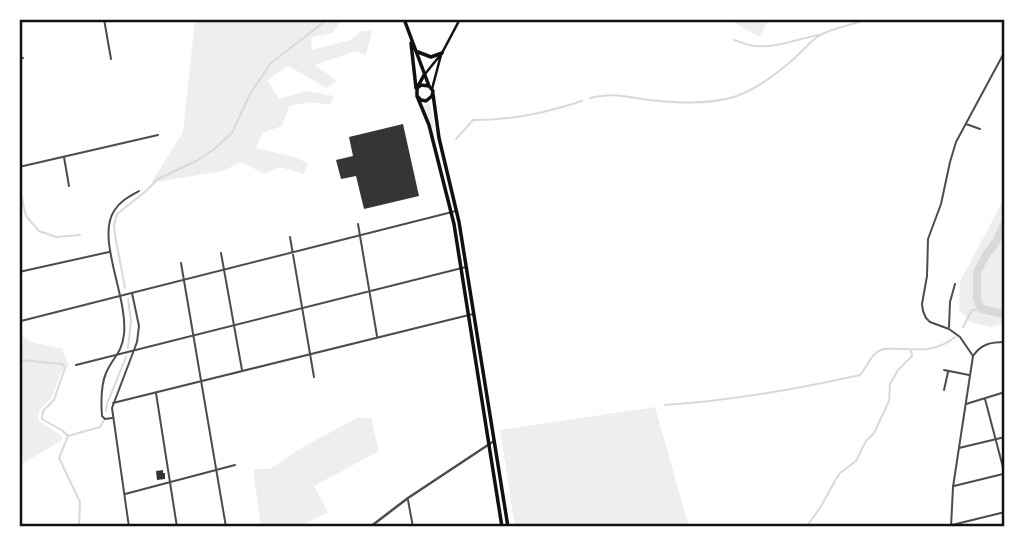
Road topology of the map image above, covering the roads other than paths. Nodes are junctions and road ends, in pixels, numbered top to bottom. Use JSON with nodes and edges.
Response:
{"nodes":[{"id":1,"x":104,"y":19,"type":"edge"},
{"id":2,"x":404,"y":19,"type":"edge"},
{"id":3,"x":460,"y":19,"type":"edge"},
{"id":4,"x":411,"y":38,"type":"junction"},
{"id":5,"x":416,"y":51,"type":"junction"},
{"id":6,"x":1005,"y":51,"type":"edge"},
{"id":7,"x":442,"y":53,"type":"junction"},
{"id":8,"x":111,"y":59,"type":"dead end"},
{"id":9,"x":425,"y":74,"type":"junction"},
{"id":10,"x":431,"y":89,"type":"junction"},
{"id":11,"x":417,"y":92,"type":"junction"},
{"id":12,"x":965,"y":124,"type":"junction"},
{"id":13,"x":980,"y":128,"type":"dead end"},
{"id":14,"x":158,"y":135,"type":"dead end"},
{"id":15,"x":64,"y":156,"type":"junction"},
{"id":16,"x":19,"y":167,"type":"edge"},
{"id":17,"x":69,"y":186,"type":"dead end"},
{"id":18,"x":139,"y":191,"type":"dead end"},
{"id":19,"x":454,"y":212,"type":"junction"},
{"id":20,"x":358,"y":224,"type":"dead end"},
{"id":21,"x":360,"y":236,"type":"junction"},
{"id":22,"x":290,"y":237,"type":"dead end"},
{"id":23,"x":110,"y":251,"type":"junction"},
{"id":24,"x":293,"y":252,"type":"junction"},
{"id":25,"x":222,"y":253,"type":"dead end"},
{"id":26,"x":181,"y":263,"type":"dead end"},
{"id":27,"x":467,"y":267,"type":"junction"},
{"id":28,"x":461,"y":268,"type":"junction"},
{"id":29,"x":225,"y":270,"type":"junction"},
{"id":30,"x":19,"y":272,"type":"edge"},
{"id":31,"x":184,"y":280,"type":"junction"},
{"id":32,"x":955,"y":284,"type":"dead end"},
{"id":33,"x":369,"y":291,"type":"junction"},
{"id":34,"x":132,"y":293,"type":"junction"},
{"id":35,"x":121,"y":296,"type":"junction"},
{"id":36,"x":302,"y":308,"type":"junction"},
{"id":37,"x":19,"y":313,"type":"edge"},
{"id":38,"x":474,"y":313,"type":"junction"},
{"id":39,"x":468,"y":315,"type":"junction"},
{"id":40,"x":234,"y":325,"type":"junction"},
{"id":41,"x":949,"y":329,"type":"junction"},
{"id":42,"x":193,"y":336,"type":"junction"},
{"id":43,"x":378,"y":337,"type":"junction"},
{"id":44,"x":1005,"y":342,"type":"edge"},
{"id":45,"x":135,"y":350,"type":"junction"},
{"id":46,"x":118,"y":354,"type":"junction"},
{"id":47,"x":310,"y":354,"type":"junction"},
{"id":48,"x":972,"y":356,"type":"junction"},
{"id":49,"x":76,"y":365,"type":"dead end"},
{"id":50,"x":944,"y":370,"type":"dead end"},
{"id":51,"x":948,"y":370,"type":"junction"},
{"id":52,"x":242,"y":371,"type":"junction"},
{"id":53,"x":970,"y":375,"type":"junction"},
{"id":54,"x":314,"y":377,"type":"dead end"},
{"id":55,"x":201,"y":381,"type":"junction"},
{"id":56,"x":944,"y":390,"type":"dead end"},
{"id":57,"x":156,"y":392,"type":"junction"},
{"id":58,"x":1005,"y":392,"type":"edge"},
{"id":59,"x":985,"y":399,"type":"junction"},
{"id":60,"x":113,"y":403,"type":"junction"},
{"id":61,"x":965,"y":405,"type":"junction"},
{"id":62,"x":112,"y":418,"type":"junction"},
{"id":63,"x":1005,"y":437,"type":"edge"},
{"id":64,"x":996,"y":439,"type":"junction"},
{"id":65,"x":492,"y":442,"type":"junction"},
{"id":66,"x":958,"y":449,"type":"junction"},
{"id":67,"x":235,"y":465,"type":"dead end"},
{"id":68,"x":216,"y":470,"type":"junction"},
{"id":69,"x":1005,"y":474,"type":"edge"},
{"id":70,"x":170,"y":482,"type":"junction"},
{"id":71,"x":953,"y":487,"type":"junction"},
{"id":72,"x":124,"y":494,"type":"junction"},
{"id":73,"x":408,"y":498,"type":"junction"},
{"id":74,"x":1005,"y":512,"type":"edge"},
{"id":75,"x":372,"y":526,"type":"edge"},
{"id":76,"x":951,"y":526,"type":"edge"},
{"id":77,"x":129,"y":527,"type":"edge"},
{"id":78,"x":177,"y":527,"type":"edge"},
{"id":79,"x":226,"y":527,"type":"edge"},
{"id":80,"x":413,"y":527,"type":"edge"},
{"id":81,"x":502,"y":527,"type":"edge"},
{"id":82,"x":508,"y":527,"type":"edge"}],
"edges":[{"from":1,"to":8,"type":"street"},
{"from":2,"to":4,"type":"main road"},
{"from":3,"to":7,"type":"main road"},
{"from":4,"to":5,"type":"main road"},
{"from":4,"to":11,"type":"main road"},
{"from":5,"to":7,"type":"main road"},
{"from":5,"to":9,"type":"main road"},
{"from":6,"to":12,"type":"street"},
{"from":7,"to":9,"type":"main road"},
{"from":7,"to":10,"type":"main road"},
{"from":9,"to":10,"type":"main road"},
{"from":9,"to":11,"type":"main road"},
{"from":10,"to":11,"type":"main road"},
{"from":10,"to":11,"type":"main road"},
{"from":10,"to":19,"type":"main road"},
{"from":11,"to":19,"type":"main road"},
{"from":12,"to":13,"type":"street"},
{"from":12,"to":41,"type":"street"},
{"from":14,"to":15,"type":"street"},
{"from":15,"to":16,"type":"street"},
{"from":15,"to":17,"type":"street"},
{"from":18,"to":23,"type":"street"},
{"from":19,"to":21,"type":"street"},
{"from":19,"to":27,"type":"main road"},
{"from":19,"to":28,"type":"main road"},
{"from":20,"to":21,"type":"street"},
{"from":21,"to":24,"type":"street"},
{"from":21,"to":33,"type":"street"},
{"from":22,"to":24,"type":"street"},
{"from":23,"to":30,"type":"street"},
{"from":23,"to":35,"type":"street"},
{"from":24,"to":29,"type":"street"},
{"from":24,"to":36,"type":"street"},
{"from":25,"to":29,"type":"street"},
{"from":26,"to":31,"type":"street"},
{"from":27,"to":28,"type":"street"},
{"from":27,"to":38,"type":"main road"},
{"from":28,"to":33,"type":"street"},
{"from":28,"to":39,"type":"main road"},
{"from":29,"to":31,"type":"street"},
{"from":29,"to":40,"type":"street"},
{"from":31,"to":34,"type":"street"},
{"from":31,"to":42,"type":"street"},
{"from":32,"to":41,"type":"street"},
{"from":33,"to":36,"type":"street"},
{"from":33,"to":43,"type":"street"},
{"from":34,"to":35,"type":"street"},
{"from":34,"to":45,"type":"street"},
{"from":35,"to":37,"type":"street"},
{"from":35,"to":46,"type":"street"},
{"from":36,"to":40,"type":"street"},
{"from":36,"to":47,"type":"street"},
{"from":38,"to":39,"type":"street"},
{"from":38,"to":65,"type":"main road"},
{"from":39,"to":43,"type":"street"},
{"from":39,"to":65,"type":"main road"},
{"from":40,"to":42,"type":"street"},
{"from":40,"to":52,"type":"street"},
{"from":41,"to":48,"type":"street"},
{"from":42,"to":45,"type":"street"},
{"from":42,"to":55,"type":"street"},
{"from":43,"to":47,"type":"street"},
{"from":44,"to":48,"type":"street"},
{"from":45,"to":46,"type":"street"},
{"from":45,"to":60,"type":"street"},
{"from":46,"to":49,"type":"street"},
{"from":46,"to":62,"type":"street"},
{"from":47,"to":52,"type":"street"},
{"from":47,"to":54,"type":"street"},
{"from":48,"to":53,"type":"street"},
{"from":50,"to":51,"type":"street"},
{"from":51,"to":53,"type":"street"},
{"from":51,"to":56,"type":"street"},
{"from":52,"to":55,"type":"street"},
{"from":53,"to":61,"type":"street"},
{"from":55,"to":57,"type":"street"},
{"from":55,"to":68,"type":"street"},
{"from":57,"to":60,"type":"street"},
{"from":57,"to":70,"type":"street"},
{"from":58,"to":59,"type":"street"},
{"from":59,"to":61,"type":"street"},
{"from":59,"to":64,"type":"street"},
{"from":60,"to":62,"type":"street"},
{"from":61,"to":66,"type":"street"},
{"from":62,"to":72,"type":"street"},
{"from":63,"to":64,"type":"street"},
{"from":64,"to":66,"type":"street"},
{"from":64,"to":69,"type":"street"},
{"from":65,"to":73,"type":"street"},
{"from":65,"to":81,"type":"main road"},
{"from":65,"to":82,"type":"main road"},
{"from":66,"to":71,"type":"street"},
{"from":67,"to":68,"type":"street"},
{"from":68,"to":70,"type":"street"},
{"from":68,"to":79,"type":"street"},
{"from":69,"to":71,"type":"street"},
{"from":70,"to":72,"type":"street"},
{"from":70,"to":78,"type":"street"},
{"from":71,"to":76,"type":"street"},
{"from":72,"to":77,"type":"street"},
{"from":73,"to":75,"type":"street"},
{"from":73,"to":80,"type":"street"},
{"from":74,"to":76,"type":"street"}]}
